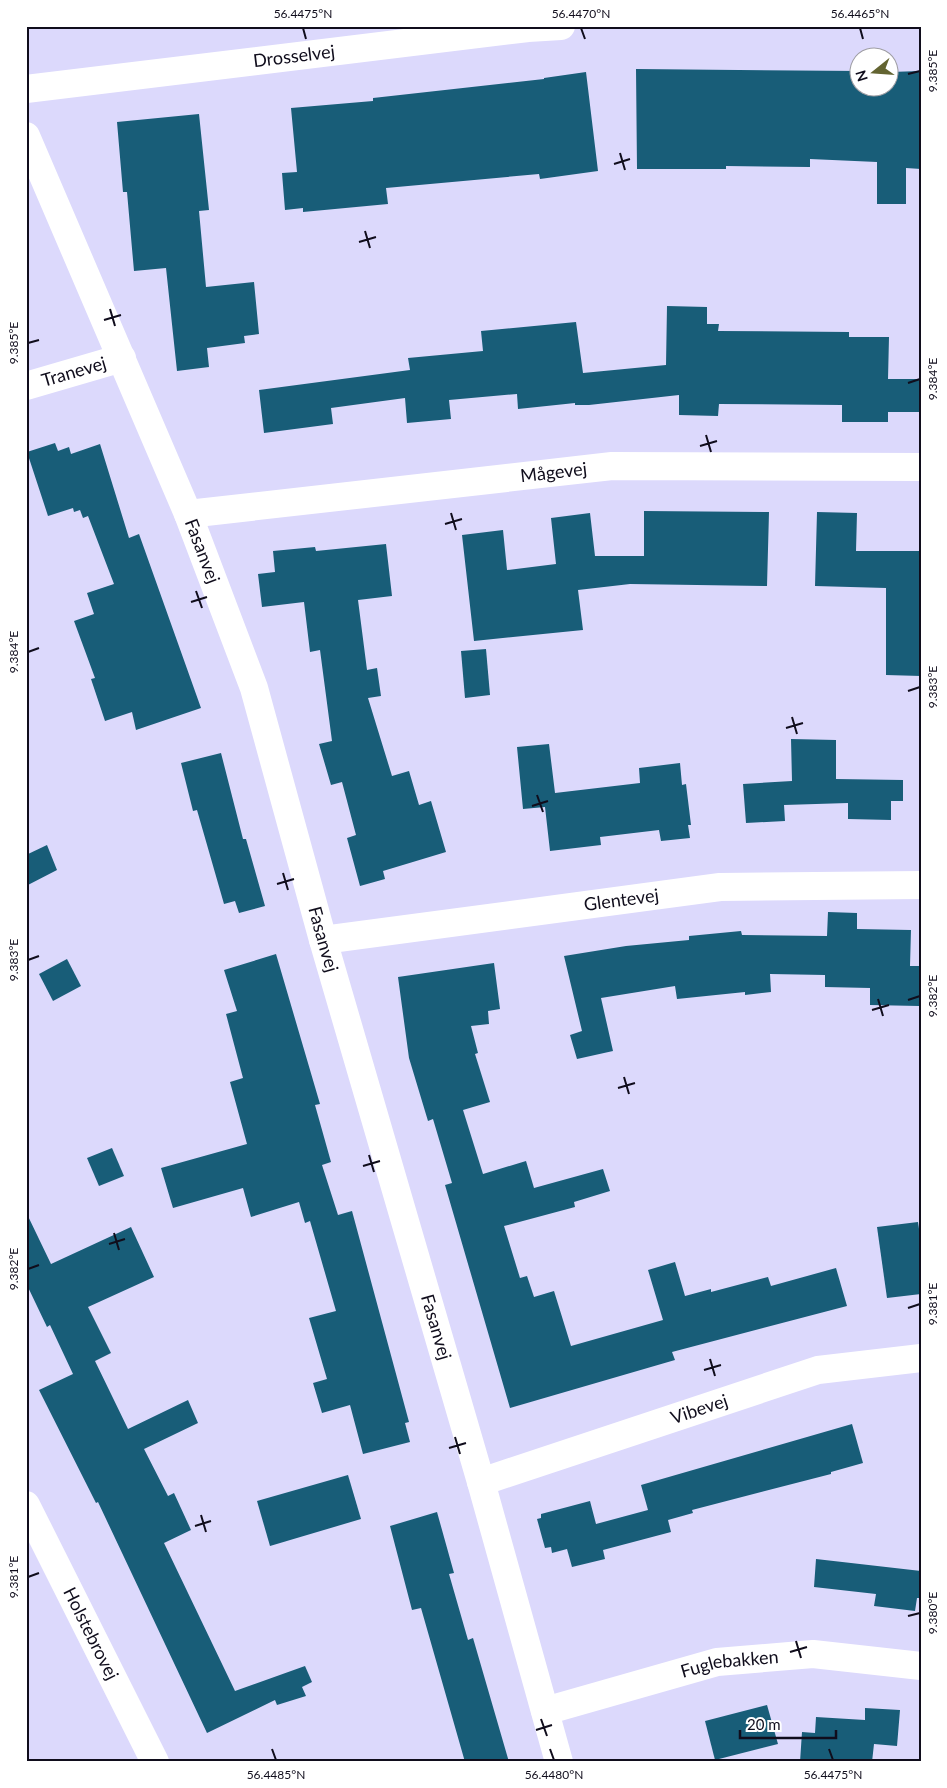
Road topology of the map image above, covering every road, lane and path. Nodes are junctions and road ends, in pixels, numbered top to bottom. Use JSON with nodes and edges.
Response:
{"nodes":[{"id":1,"x":561,"y":26,"type":"edge"},
{"id":2,"x":26,"y":89,"type":"edge"},
{"id":3,"x":26,"y":136,"type":"edge"},
{"id":4,"x":122,"y":358,"type":"junction"},
{"id":5,"x":26,"y":386,"type":"edge"},
{"id":6,"x":921,"y":467,"type":"edge"},
{"id":7,"x":188,"y":514,"type":"junction"},
{"id":8,"x":921,"y":885,"type":"edge"},
{"id":9,"x":323,"y":940,"type":"junction"},
{"id":10,"x":921,"y":1358,"type":"edge"},
{"id":11,"x":481,"y":1482,"type":"junction"},
{"id":12,"x":26,"y":1505,"type":"edge"},
{"id":13,"x":921,"y":1666,"type":"edge"},
{"id":14,"x":545,"y":1712,"type":"junction"},
{"id":15,"x":155,"y":1762,"type":"edge"},
{"id":16,"x":559,"y":1762,"type":"edge"}],
"edges":[{"from":1,"to":2,"type":"street","name":"Drosselvej"},
{"from":3,"to":4,"type":"street","name":"Fasanvej"},
{"from":4,"to":5,"type":"street","name":"Tranevej"},
{"from":4,"to":7,"type":"street","name":"Fasanvej"},
{"from":6,"to":7,"type":"street","name":"Mågevej"},
{"from":7,"to":9,"type":"street","name":"Fasanvej"},
{"from":8,"to":9,"type":"street","name":"Glentevej"},
{"from":9,"to":11,"type":"street","name":"Fasanvej"},
{"from":10,"to":11,"type":"street","name":"Vibevej"},
{"from":11,"to":14,"type":"street","name":"Fasanvej"},
{"from":12,"to":15,"type":"street","name":"Holstebrovej"},
{"from":13,"to":14,"type":"street","name":"Fuglebakken"},
{"from":14,"to":16,"type":"street","name":"Fasanvej"}]}
